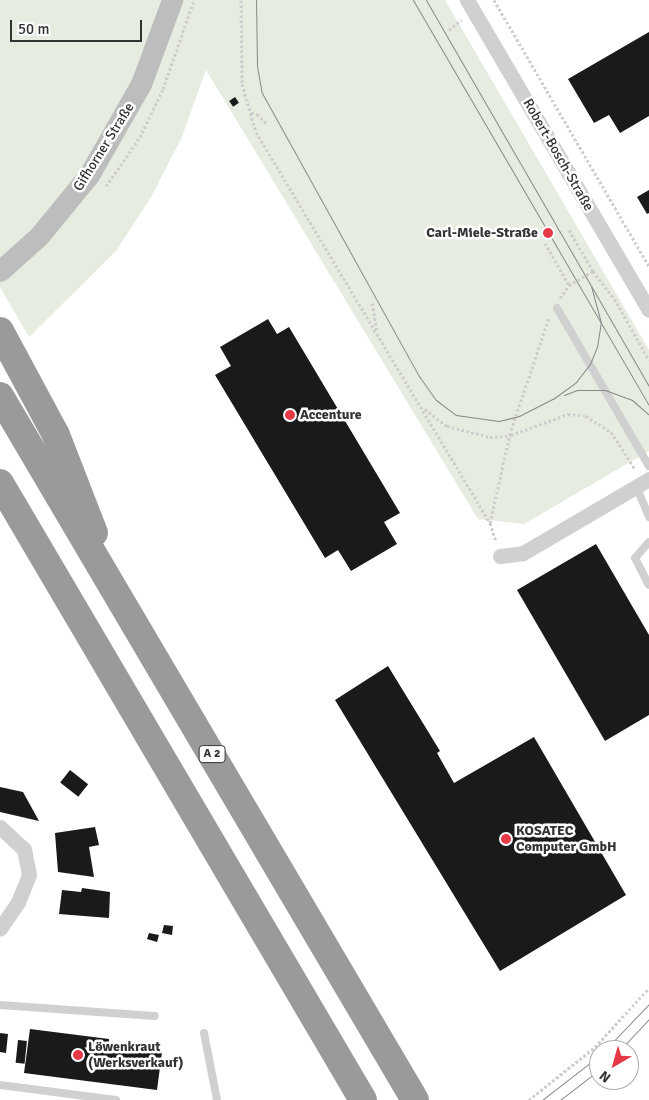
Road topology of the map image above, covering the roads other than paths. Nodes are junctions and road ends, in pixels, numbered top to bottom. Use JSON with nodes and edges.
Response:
{"nodes":[{"id":1,"x":172,"y":0,"type":"edge"},
{"id":2,"x":467,"y":0,"type":"edge"},
{"id":3,"x":5,"y":267,"type":"edge"},
{"id":4,"x":555,"y":307,"type":"road end"},
{"id":5,"x":649,"y":310,"type":"edge"},
{"id":6,"x":0,"y":331,"type":"edge"},
{"id":7,"x":0,"y":396,"type":"edge"},
{"id":8,"x":649,"y":466,"type":"edge"},
{"id":9,"x":0,"y":483,"type":"edge"},
{"id":10,"x":643,"y":483,"type":"edge"},
{"id":11,"x":649,"y":517,"type":"edge"},
{"id":12,"x":0,"y":520,"type":"edge"},
{"id":13,"x":649,"y":542,"type":"edge"},
{"id":14,"x":500,"y":556,"type":"road end"},
{"id":15,"x":107,"y":575,"type":"junction"},
{"id":16,"x":649,"y":585,"type":"edge"},
{"id":17,"x":110,"y":669,"type":"junction"},
{"id":18,"x":0,"y":827,"type":"edge"},
{"id":19,"x":0,"y":929,"type":"edge"},
{"id":20,"x":0,"y":1005,"type":"edge"},
{"id":21,"x":155,"y":1016,"type":"dead end"},
{"id":22,"x":204,"y":1033,"type":"dead end"},
{"id":23,"x":0,"y":1085,"type":"edge"},
{"id":24,"x":116,"y":1100,"type":"edge"},
{"id":25,"x":217,"y":1100,"type":"edge"},
{"id":26,"x":363,"y":1100,"type":"edge"},
{"id":27,"x":415,"y":1100,"type":"edge"}],
"edges":[{"from":1,"to":3,"type":"main road","name":"Gifhorner Straße"},
{"from":2,"to":5,"type":"street","name":"Robert-Bosch-Straße"},
{"from":4,"to":8,"type":"lane"},
{"from":6,"to":15,"type":"highway"},
{"from":7,"to":15,"type":"highway","number":"A 2"},
{"from":9,"to":17,"type":"highway"},
{"from":10,"to":11,"type":"lane"},
{"from":10,"to":14,"type":"street"},
{"from":12,"to":17,"type":"highway"},
{"from":13,"to":16,"type":"lane"},
{"from":15,"to":27,"type":"highway","number":"A 2"},
{"from":17,"to":26,"type":"highway"},
{"from":18,"to":19,"type":"street"},
{"from":20,"to":21,"type":"lane"},
{"from":22,"to":25,"type":"lane"},
{"from":23,"to":24,"type":"lane"}]}
